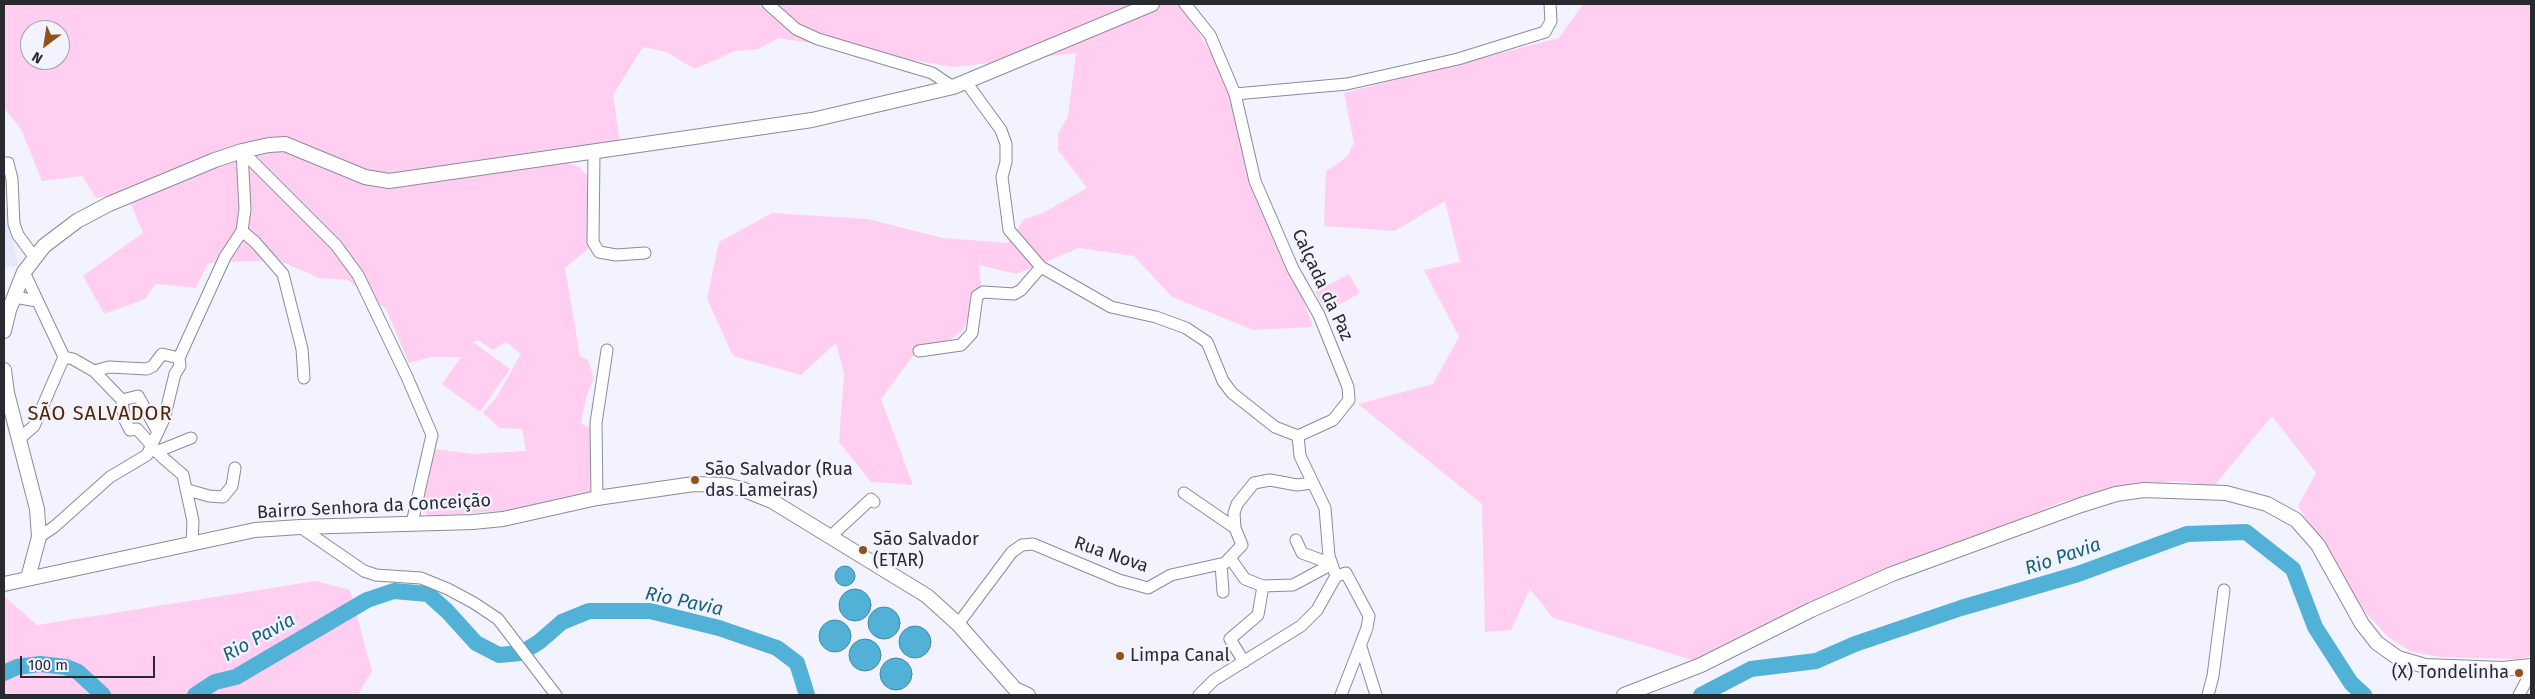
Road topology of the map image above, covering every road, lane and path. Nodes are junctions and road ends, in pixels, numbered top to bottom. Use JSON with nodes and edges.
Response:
{"nodes":[{"id":1,"x":768,"y":4,"type":"edge"},
{"id":2,"x":1152,"y":4,"type":"edge"},
{"id":3,"x":1185,"y":4,"type":"edge"},
{"id":4,"x":1550,"y":4,"type":"edge"},
{"id":5,"x":959,"y":84,"type":"junction"},
{"id":6,"x":1235,"y":94,"type":"junction"},
{"id":7,"x":242,"y":151,"type":"junction"},
{"id":8,"x":594,"y":152,"type":"junction"},
{"id":9,"x":4,"y":164,"type":"edge"},
{"id":10,"x":242,"y":231,"type":"junction"},
{"id":11,"x":645,"y":253,"type":"dead end"},
{"id":12,"x":35,"y":258,"type":"junction"},
{"id":13,"x":1041,"y":267,"type":"junction"},
{"id":14,"x":24,"y":272,"type":"junction"},
{"id":15,"x":14,"y":297,"type":"junction"},
{"id":16,"x":37,"y":301,"type":"junction"},
{"id":17,"x":4,"y":331,"type":"edge"},
{"id":18,"x":607,"y":350,"type":"dead end"},
{"id":19,"x":919,"y":351,"type":"dead end"},
{"id":20,"x":64,"y":358,"type":"junction"},
{"id":21,"x":179,"y":358,"type":"junction"},
{"id":22,"x":4,"y":370,"type":"edge"},
{"id":23,"x":94,"y":371,"type":"junction"},
{"id":24,"x":304,"y":378,"type":"dead end"},
{"id":25,"x":122,"y":400,"type":"junction"},
{"id":26,"x":158,"y":432,"type":"junction"},
{"id":27,"x":1298,"y":436,"type":"junction"},
{"id":28,"x":191,"y":438,"type":"dead end"},
{"id":29,"x":19,"y":439,"type":"junction"},
{"id":30,"x":154,"y":449,"type":"junction"},
{"id":31,"x":235,"y":468,"type":"dead end"},
{"id":32,"x":1312,"y":483,"type":"junction"},
{"id":33,"x":188,"y":490,"type":"junction"},
{"id":34,"x":1184,"y":492,"type":"dead end"},
{"id":35,"x":596,"y":498,"type":"junction"},
{"id":36,"x":874,"y":502,"type":"dead end"},
{"id":37,"x":412,"y":523,"type":"junction"},
{"id":38,"x":325,"y":526,"type":"junction"},
{"id":39,"x":300,"y":527,"type":"junction"},
{"id":40,"x":1235,"y":528,"type":"junction"},
{"id":41,"x":831,"y":536,"type":"junction"},
{"id":42,"x":39,"y":537,"type":"junction"},
{"id":43,"x":1296,"y":540,"type":"dead end"},
{"id":44,"x":192,"y":544,"type":"junction"},
{"id":45,"x":329,"y":547,"type":"junction"},
{"id":46,"x":1225,"y":561,"type":"junction"},
{"id":47,"x":1332,"y":564,"type":"junction"},
{"id":48,"x":1336,"y":576,"type":"junction"},
{"id":49,"x":28,"y":578,"type":"junction"},
{"id":50,"x":4,"y":584,"type":"edge"},
{"id":51,"x":1263,"y":586,"type":"junction"},
{"id":52,"x":2224,"y":590,"type":"dead end"},
{"id":53,"x":1223,"y":592,"type":"dead end"},
{"id":54,"x":958,"y":624,"type":"junction"},
{"id":55,"x":1361,"y":647,"type":"junction"},
{"id":56,"x":1244,"y":662,"type":"junction"},
{"id":57,"x":2531,"y":666,"type":"edge"},
{"id":58,"x":556,"y":695,"type":"edge"},
{"id":59,"x":1028,"y":695,"type":"edge"},
{"id":60,"x":1199,"y":695,"type":"edge"},
{"id":61,"x":1341,"y":695,"type":"edge"},
{"id":62,"x":1376,"y":695,"type":"edge"},
{"id":63,"x":1624,"y":695,"type":"edge"},
{"id":64,"x":2208,"y":695,"type":"edge"},
{"id":65,"x":2519,"y":695,"type":"edge"}],
"edges":[{"from":1,"to":5,"type":"street"},
{"from":2,"to":5,"type":"street"},
{"from":3,"to":6,"type":"street","name":"Calçada da Paz"},
{"from":4,"to":6,"type":"street"},
{"from":5,"to":8,"type":"street"},
{"from":5,"to":13,"type":"street"},
{"from":6,"to":27,"type":"street","name":"Calçada da Paz"},
{"from":7,"to":8,"type":"street"},
{"from":7,"to":10,"type":"street"},
{"from":7,"to":12,"type":"street"},
{"from":7,"to":37,"type":"street"},
{"from":8,"to":11,"type":"street"},
{"from":9,"to":12,"type":"street"},
{"from":10,"to":21,"type":"street"},
{"from":10,"to":24,"type":"street"},
{"from":12,"to":14,"type":"street"},
{"from":13,"to":19,"type":"street"},
{"from":13,"to":27,"type":"street"},
{"from":14,"to":15,"type":"street"},
{"from":14,"to":16,"type":"street"},
{"from":15,"to":16,"type":"street"},
{"from":15,"to":17,"type":"street"},
{"from":16,"to":20,"type":"street"},
{"from":18,"to":35,"type":"street"},
{"from":20,"to":23,"type":"street"},
{"from":20,"to":29,"type":"street"},
{"from":21,"to":23,"type":"street"},
{"from":21,"to":26,"type":"street"},
{"from":22,"to":29,"type":"street"},
{"from":23,"to":25,"type":"street"},
{"from":25,"to":26,"type":"street"},
{"from":25,"to":30,"type":"street"},
{"from":26,"to":30,"type":"street"},
{"from":27,"to":32,"type":"street"},
{"from":28,"to":30,"type":"street"},
{"from":29,"to":42,"type":"street"},
{"from":30,"to":33,"type":"street"},
{"from":30,"to":42,"type":"street"},
{"from":31,"to":33,"type":"street"},
{"from":32,"to":40,"type":"street"},
{"from":32,"to":47,"type":"street"},
{"from":33,"to":44,"type":"street"},
{"from":34,"to":40,"type":"street"},
{"from":35,"to":37,"type":"street","name":"Bairro Senhora da Conceição"},
{"from":35,"to":41,"type":"street","name":"Bairro Senhora da Conceição"},
{"from":36,"to":41,"type":"street"},
{"from":37,"to":38,"type":"street","name":"Bairro Senhora da Conceição"},
{"from":38,"to":39,"type":"street","name":"Bairro Senhora da Conceição"},
{"from":38,"to":45,"type":"street"},
{"from":39,"to":44,"type":"street","name":"Bairro Senhora da Conceição"},
{"from":39,"to":45,"type":"street"},
{"from":40,"to":46,"type":"street"},
{"from":41,"to":54,"type":"street","name":"Bairro Senhora da Conceição"},
{"from":42,"to":49,"type":"street"},
{"from":43,"to":47,"type":"street"},
{"from":44,"to":49,"type":"street","name":"Bairro Senhora da Conceição"},
{"from":45,"to":58,"type":"street"},
{"from":46,"to":51,"type":"street"},
{"from":46,"to":53,"type":"street"},
{"from":46,"to":54,"type":"street","name":"Rua Nova"},
{"from":47,"to":48,"type":"street"},
{"from":47,"to":51,"type":"street"},
{"from":48,"to":55,"type":"street"},
{"from":48,"to":56,"type":"street"},
{"from":49,"to":50,"type":"street","name":"Bairro Senhora da Conceição"},
{"from":51,"to":56,"type":"street"},
{"from":52,"to":64,"type":"street"},
{"from":54,"to":59,"type":"street","name":"Bairro Senhora da Conceição"},
{"from":55,"to":61,"type":"street"},
{"from":55,"to":62,"type":"street"},
{"from":56,"to":60,"type":"street"},
{"from":57,"to":63,"type":"street"},
{"from":57,"to":65,"type":"street"}]}
